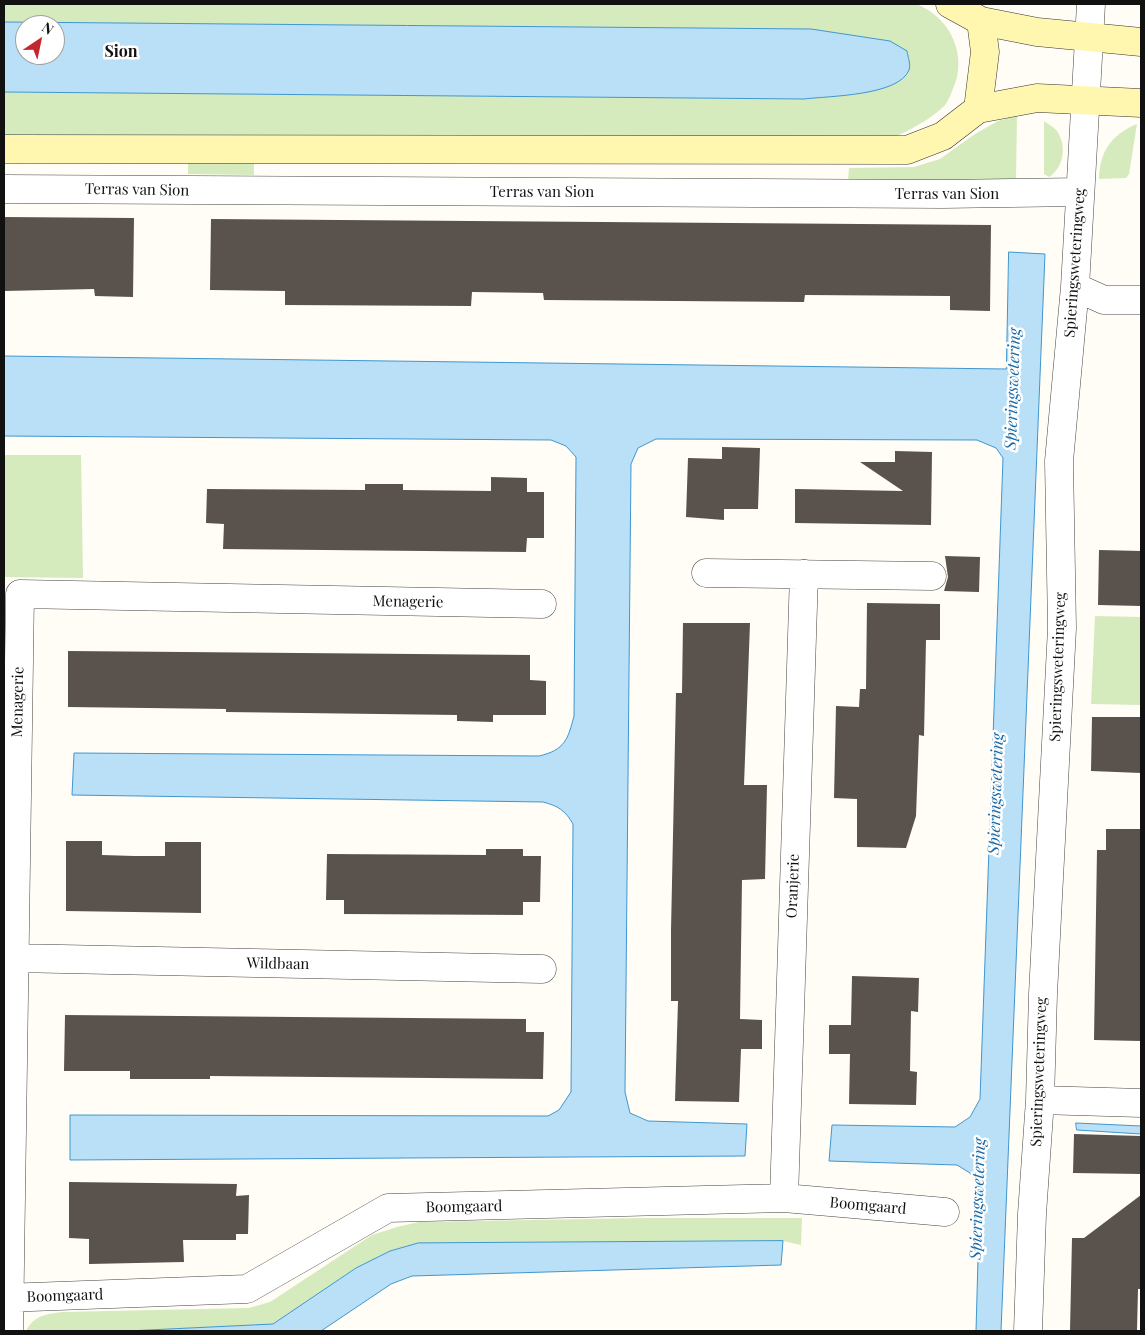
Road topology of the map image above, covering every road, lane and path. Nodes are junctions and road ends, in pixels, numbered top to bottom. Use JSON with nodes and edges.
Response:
{"nodes":[{"id":1,"x":950,"y":4,"type":"edge"},
{"id":2,"x":1091,"y":4,"type":"edge"},
{"id":3,"x":981,"y":21,"type":"junction"},
{"id":4,"x":1089,"y":37,"type":"junction"},
{"id":5,"x":1141,"y":42,"type":"edge"},
{"id":6,"x":1085,"y":100,"type":"junction"},
{"id":7,"x":1141,"y":103,"type":"edge"},
{"id":8,"x":978,"y":109,"type":"junction"},
{"id":9,"x":4,"y":149,"type":"edge"},
{"id":10,"x":4,"y":188,"type":"edge"},
{"id":11,"x":1080,"y":192,"type":"junction"},
{"id":12,"x":1075,"y":287,"type":"junction"},
{"id":13,"x":1141,"y":300,"type":"edge"},
{"id":14,"x":706,"y":573,"type":"dead end"},
{"id":15,"x":804,"y":574,"type":"junction"},
{"id":16,"x":932,"y":576,"type":"dead end"},
{"id":17,"x":542,"y":604,"type":"dead end"},
{"id":18,"x":14,"y":958,"type":"junction"},
{"id":19,"x":542,"y":969,"type":"dead end"},
{"id":20,"x":1040,"y":1100,"type":"junction"},
{"id":21,"x":1141,"y":1102,"type":"edge"},
{"id":22,"x":784,"y":1198,"type":"junction"},
{"id":23,"x":945,"y":1212,"type":"dead end"},
{"id":24,"x":6,"y":1298,"type":"edge"},
{"id":25,"x":9,"y":1331,"type":"edge"},
{"id":26,"x":1028,"y":1331,"type":"edge"}],
"edges":[{"from":1,"to":3,"type":"street"},
{"from":2,"to":4,"type":"street","name":"Spieringsweteringweg"},
{"from":3,"to":4,"type":"street"},
{"from":3,"to":8,"type":"street"},
{"from":4,"to":5,"type":"street"},
{"from":4,"to":6,"type":"street","name":"Spieringsweteringweg"},
{"from":6,"to":7,"type":"street"},
{"from":6,"to":8,"type":"street"},
{"from":6,"to":11,"type":"street","name":"Spieringsweteringweg"},
{"from":8,"to":9,"type":"street"},
{"from":10,"to":11,"type":"street","name":"Terras van Sion"},
{"from":11,"to":12,"type":"street","name":"Spieringsweteringweg"},
{"from":12,"to":13,"type":"street"},
{"from":12,"to":20,"type":"street","name":"Spieringsweteringweg"},
{"from":14,"to":15,"type":"street"},
{"from":15,"to":16,"type":"street"},
{"from":15,"to":22,"type":"street","name":"Oranjerie"},
{"from":17,"to":18,"type":"street","name":"Menagerie"},
{"from":18,"to":19,"type":"street","name":"Wildbaan"},
{"from":18,"to":24,"type":"street","name":"Menagerie"},
{"from":20,"to":21,"type":"street"},
{"from":20,"to":26,"type":"street","name":"Spieringsweteringweg"},
{"from":22,"to":23,"type":"street","name":"Boomgaard"},
{"from":22,"to":24,"type":"street","name":"Boomgaard"},
{"from":24,"to":25,"type":"street","name":"Menagerie"}]}
